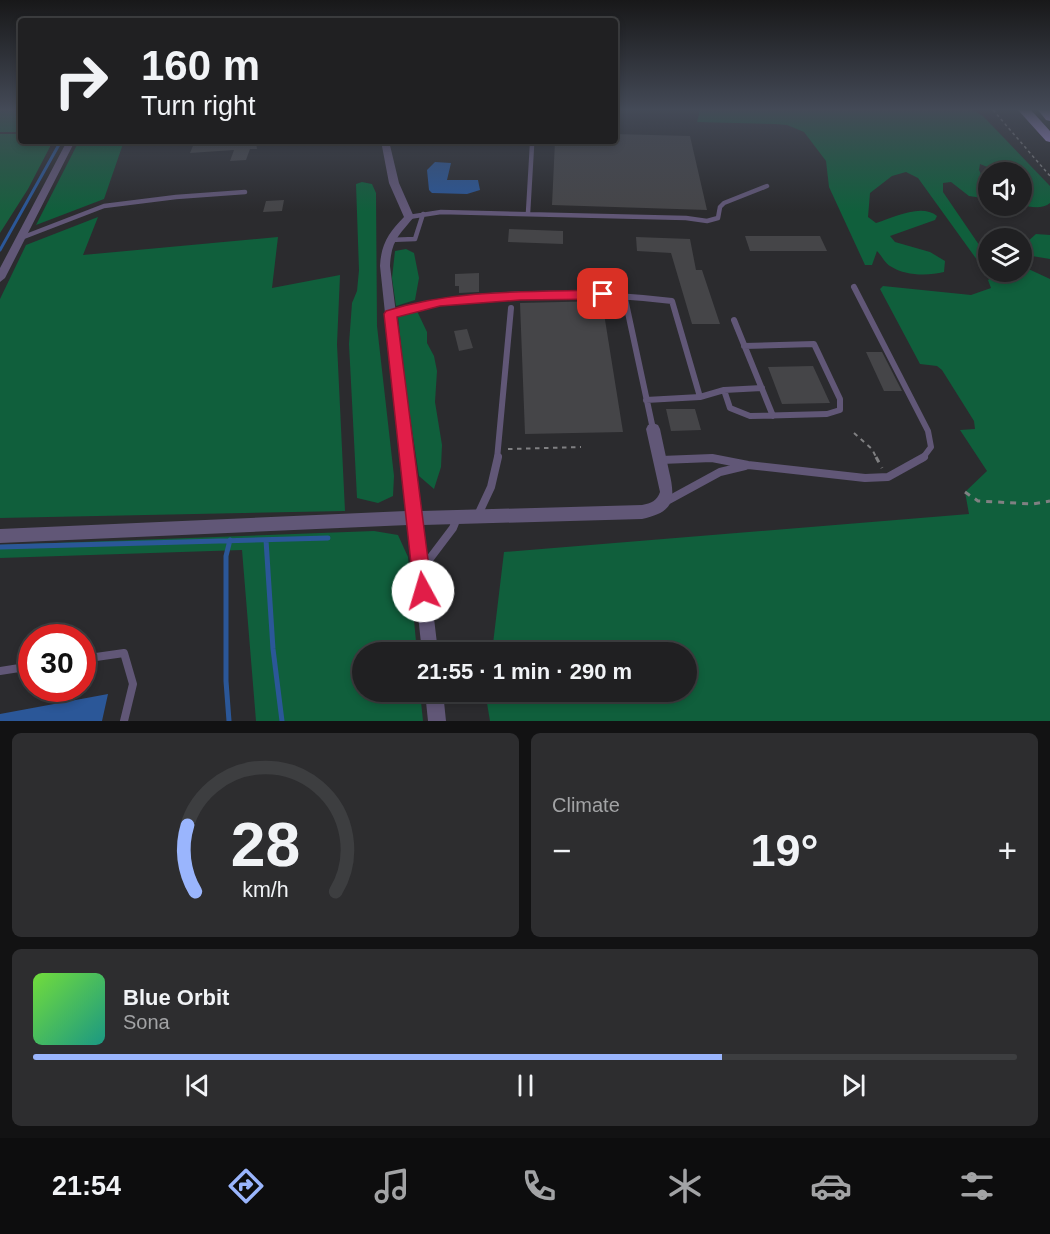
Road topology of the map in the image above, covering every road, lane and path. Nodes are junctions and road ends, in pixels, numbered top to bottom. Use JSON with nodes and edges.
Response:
{"nodes":[{"id":1,"x":69,"y":144,"type":"edge"},
{"id":2,"x":386,"y":144,"type":"edge"},
{"id":3,"x":534,"y":144,"type":"edge"},
{"id":4,"x":1022,"y":144,"type":"edge"},
{"id":5,"x":1050,"y":176,"type":"edge"},
{"id":6,"x":767,"y":186,"type":"dead end"},
{"id":7,"x":245,"y":192,"type":"dead end"},
{"id":8,"x":528,"y":213,"type":"junction"},
{"id":9,"x":423,"y":214,"type":"junction"},
{"id":10,"x":409,"y":217,"type":"junction"},
{"id":11,"x":21,"y":238,"type":"junction"},
{"id":12,"x":388,"y":240,"type":"junction"},
{"id":13,"x":0,"y":278,"type":"edge"},
{"id":14,"x":854,"y":287,"type":"dead end"},
{"id":15,"x":624,"y":294,"type":"junction"},
{"id":16,"x":510,"y":308,"type":"dead end"},
{"id":17,"x":390,"y":314,"type":"junction"},
{"id":18,"x":734,"y":320,"type":"dead end"},
{"id":19,"x":744,"y":346,"type":"junction"},
{"id":20,"x":762,"y":388,"type":"junction"},
{"id":21,"x":724,"y":390,"type":"junction"},
{"id":22,"x":700,"y":398,"type":"junction"},
{"id":23,"x":646,"y":400,"type":"junction"},
{"id":24,"x":773,"y":416,"type":"junction"},
{"id":25,"x":653,"y":429,"type":"joint"},
{"id":26,"x":854,"y":433,"type":"dead end"},
{"id":27,"x":581,"y":447,"type":"dead end"},
{"id":28,"x":499,"y":451,"type":"junction"},
{"id":29,"x":661,"y":460,"type":"junction"},
{"id":30,"x":748,"y":465,"type":"junction"},
{"id":31,"x":888,"y":477,"type":"junction"},
{"id":32,"x":965,"y":492,"type":"dead end"},
{"id":33,"x":1050,"y":501,"type":"edge"},
{"id":34,"x":664,"y":502,"type":"junction"},
{"id":35,"x":476,"y":517,"type":"junction"},
{"id":36,"x":414,"y":518,"type":"junction"},
{"id":37,"x":457,"y":518,"type":"junction"},
{"id":38,"x":0,"y":536,"type":"edge"},
{"id":39,"x":420,"y":571,"type":"junction"},
{"id":40,"x":429,"y":642,"type":"edge"},
{"id":41,"x":96,"y":657,"type":"edge"},
{"id":42,"x":18,"y":668,"type":"edge"},
{"id":43,"x":0,"y":671,"type":"edge"},
{"id":44,"x":435,"y":702,"type":"edge"},
{"id":45,"x":124,"y":721,"type":"edge"},
{"id":46,"x":437,"y":721,"type":"edge"}],
"edges":[{"from":1,"to":11,"type":"street"},
{"from":2,"to":10,"type":"street"},
{"from":3,"to":8,"type":"lane"},
{"from":4,"to":5,"type":"path"},
{"from":6,"to":8,"type":"lane"},
{"from":7,"to":11,"type":"lane"},
{"from":8,"to":9,"type":"lane"},
{"from":9,"to":10,"type":"lane"},
{"from":9,"to":12,"type":"lane"},
{"from":10,"to":12,"type":"street"},
{"from":11,"to":13,"type":"street"},
{"from":12,"to":17,"type":"street"},
{"from":14,"to":31,"type":"lane"},
{"from":15,"to":17,"type":"lane"},
{"from":15,"to":22,"type":"lane"},
{"from":15,"to":23,"type":"lane"},
{"from":16,"to":28,"type":"lane"},
{"from":17,"to":36,"type":"street"},
{"from":18,"to":19,"type":"lane"},
{"from":19,"to":20,"type":"lane"},
{"from":19,"to":24,"type":"lane"},
{"from":20,"to":21,"type":"lane"},
{"from":20,"to":24,"type":"lane"},
{"from":21,"to":22,"type":"lane"},
{"from":21,"to":24,"type":"lane"},
{"from":22,"to":23,"type":"lane"},
{"from":23,"to":25,"type":"lane"},
{"from":25,"to":29,"type":"street"},
{"from":26,"to":31,"type":"path"},
{"from":27,"to":28,"type":"path"},
{"from":28,"to":35,"type":"lane"},
{"from":29,"to":30,"type":"lane"},
{"from":29,"to":34,"type":"street"},
{"from":30,"to":31,"type":"lane"},
{"from":30,"to":34,"type":"lane"},
{"from":32,"to":33,"type":"path"},
{"from":34,"to":35,"type":"street"},
{"from":35,"to":37,"type":"street"},
{"from":36,"to":37,"type":"street"},
{"from":36,"to":38,"type":"street"},
{"from":36,"to":39,"type":"street"},
{"from":37,"to":39,"type":"lane"},
{"from":39,"to":40,"type":"street"},
{"from":41,"to":45,"type":"lane"},
{"from":42,"to":43,"type":"lane"},
{"from":44,"to":46,"type":"street"}]}
